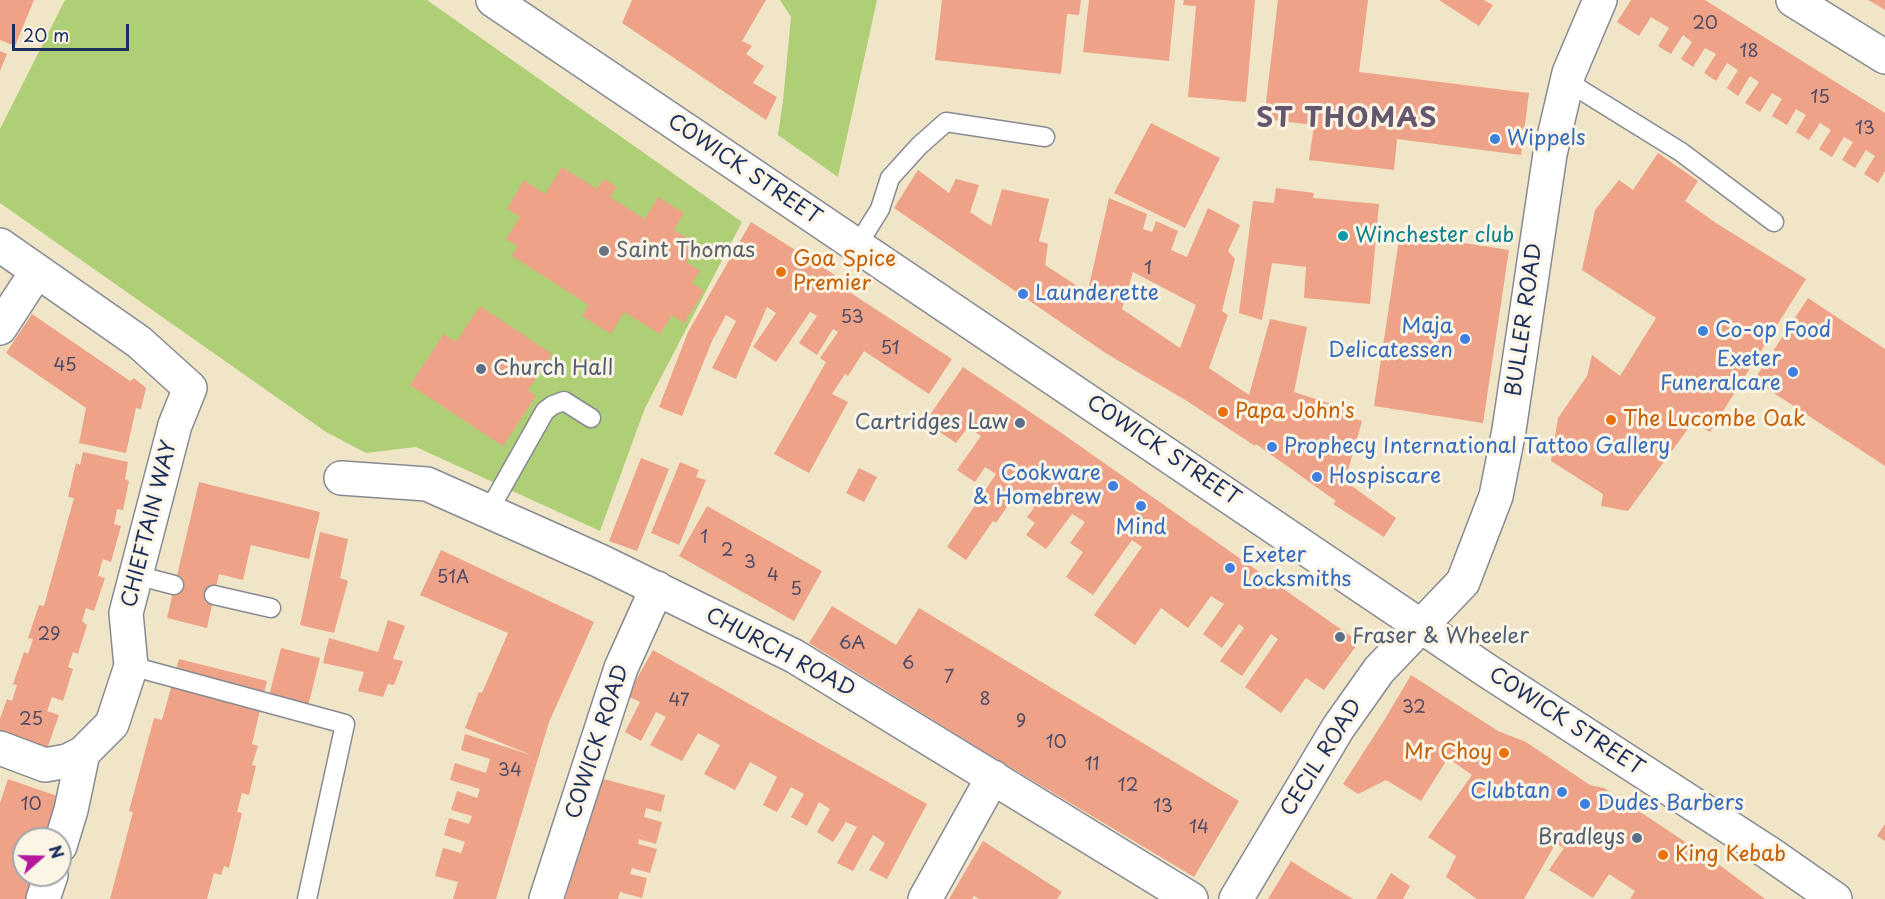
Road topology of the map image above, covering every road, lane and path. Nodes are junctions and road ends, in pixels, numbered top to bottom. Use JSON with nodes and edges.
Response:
{"nodes":[{"id":1,"x":493,"y":0,"type":"edge"},
{"id":2,"x":1600,"y":0,"type":"edge"},
{"id":3,"x":1793,"y":0,"type":"edge"},
{"id":4,"x":1885,"y":57,"type":"edge"},
{"id":5,"x":1568,"y":82,"type":"junction"},
{"id":6,"x":1045,"y":137,"type":"dead end"},
{"id":7,"x":1774,"y":222,"type":"dead end"},
{"id":8,"x":0,"y":246,"type":"edge"},
{"id":9,"x":857,"y":246,"type":"junction"},
{"id":10,"x":37,"y":271,"type":"junction"},
{"id":11,"x":0,"y":328,"type":"edge"},
{"id":12,"x":591,"y":418,"type":"dead end"},
{"id":13,"x":341,"y":478,"type":"dead end"},
{"id":14,"x":488,"y":512,"type":"junction"},
{"id":15,"x":136,"y":575,"type":"junction"},
{"id":16,"x":174,"y":585,"type":"dead end"},
{"id":17,"x":657,"y":588,"type":"junction"},
{"id":18,"x":214,"y":595,"type":"dead end"},
{"id":19,"x":271,"y":608,"type":"dead end"},
{"id":20,"x":1421,"y":626,"type":"junction"},
{"id":21,"x":131,"y":666,"type":"junction"},
{"id":22,"x":0,"y":748,"type":"edge"},
{"id":23,"x":83,"y":753,"type":"junction"},
{"id":24,"x":993,"y":777,"type":"junction"},
{"id":25,"x":66,"y":827,"type":"edge"},
{"id":26,"x":307,"y":899,"type":"edge"},
{"id":27,"x":546,"y":899,"type":"edge"},
{"id":28,"x":925,"y":899,"type":"edge"},
{"id":29,"x":1191,"y":899,"type":"edge"},
{"id":30,"x":1236,"y":899,"type":"edge"},
{"id":31,"x":1834,"y":899,"type":"edge"}],
"edges":[{"from":1,"to":9,"type":"street","name":"COWICK STREET"},
{"from":2,"to":5,"type":"street","name":"BULLER ROAD"},
{"from":3,"to":4,"type":"street"},
{"from":5,"to":7,"type":"lane"},
{"from":5,"to":20,"type":"street","name":"BULLER ROAD"},
{"from":6,"to":9,"type":"lane"},
{"from":8,"to":10,"type":"street"},
{"from":9,"to":20,"type":"street","name":"COWICK STREET"},
{"from":10,"to":11,"type":"street"},
{"from":10,"to":15,"type":"street","name":"CHIEFTAIN WAY"},
{"from":12,"to":14,"type":"lane"},
{"from":13,"to":14,"type":"street","name":"CHURCH ROAD"},
{"from":14,"to":17,"type":"street","name":"CHURCH ROAD"},
{"from":15,"to":16,"type":"lane"},
{"from":15,"to":21,"type":"street","name":"CHIEFTAIN WAY"},
{"from":17,"to":24,"type":"street","name":"CHURCH ROAD"},
{"from":17,"to":27,"type":"street","name":"COWICK ROAD"},
{"from":18,"to":19,"type":"lane"},
{"from":20,"to":30,"type":"street","name":"CECIL ROAD"},
{"from":20,"to":31,"type":"street","name":"COWICK STREET"},
{"from":21,"to":23,"type":"street","name":"CHIEFTAIN WAY"},
{"from":21,"to":26,"type":"lane"},
{"from":22,"to":23,"type":"street","name":"CHIEFTAIN WAY"},
{"from":23,"to":25,"type":"street"},
{"from":24,"to":28,"type":"street"},
{"from":24,"to":29,"type":"street","name":"CHURCH ROAD"}]}
